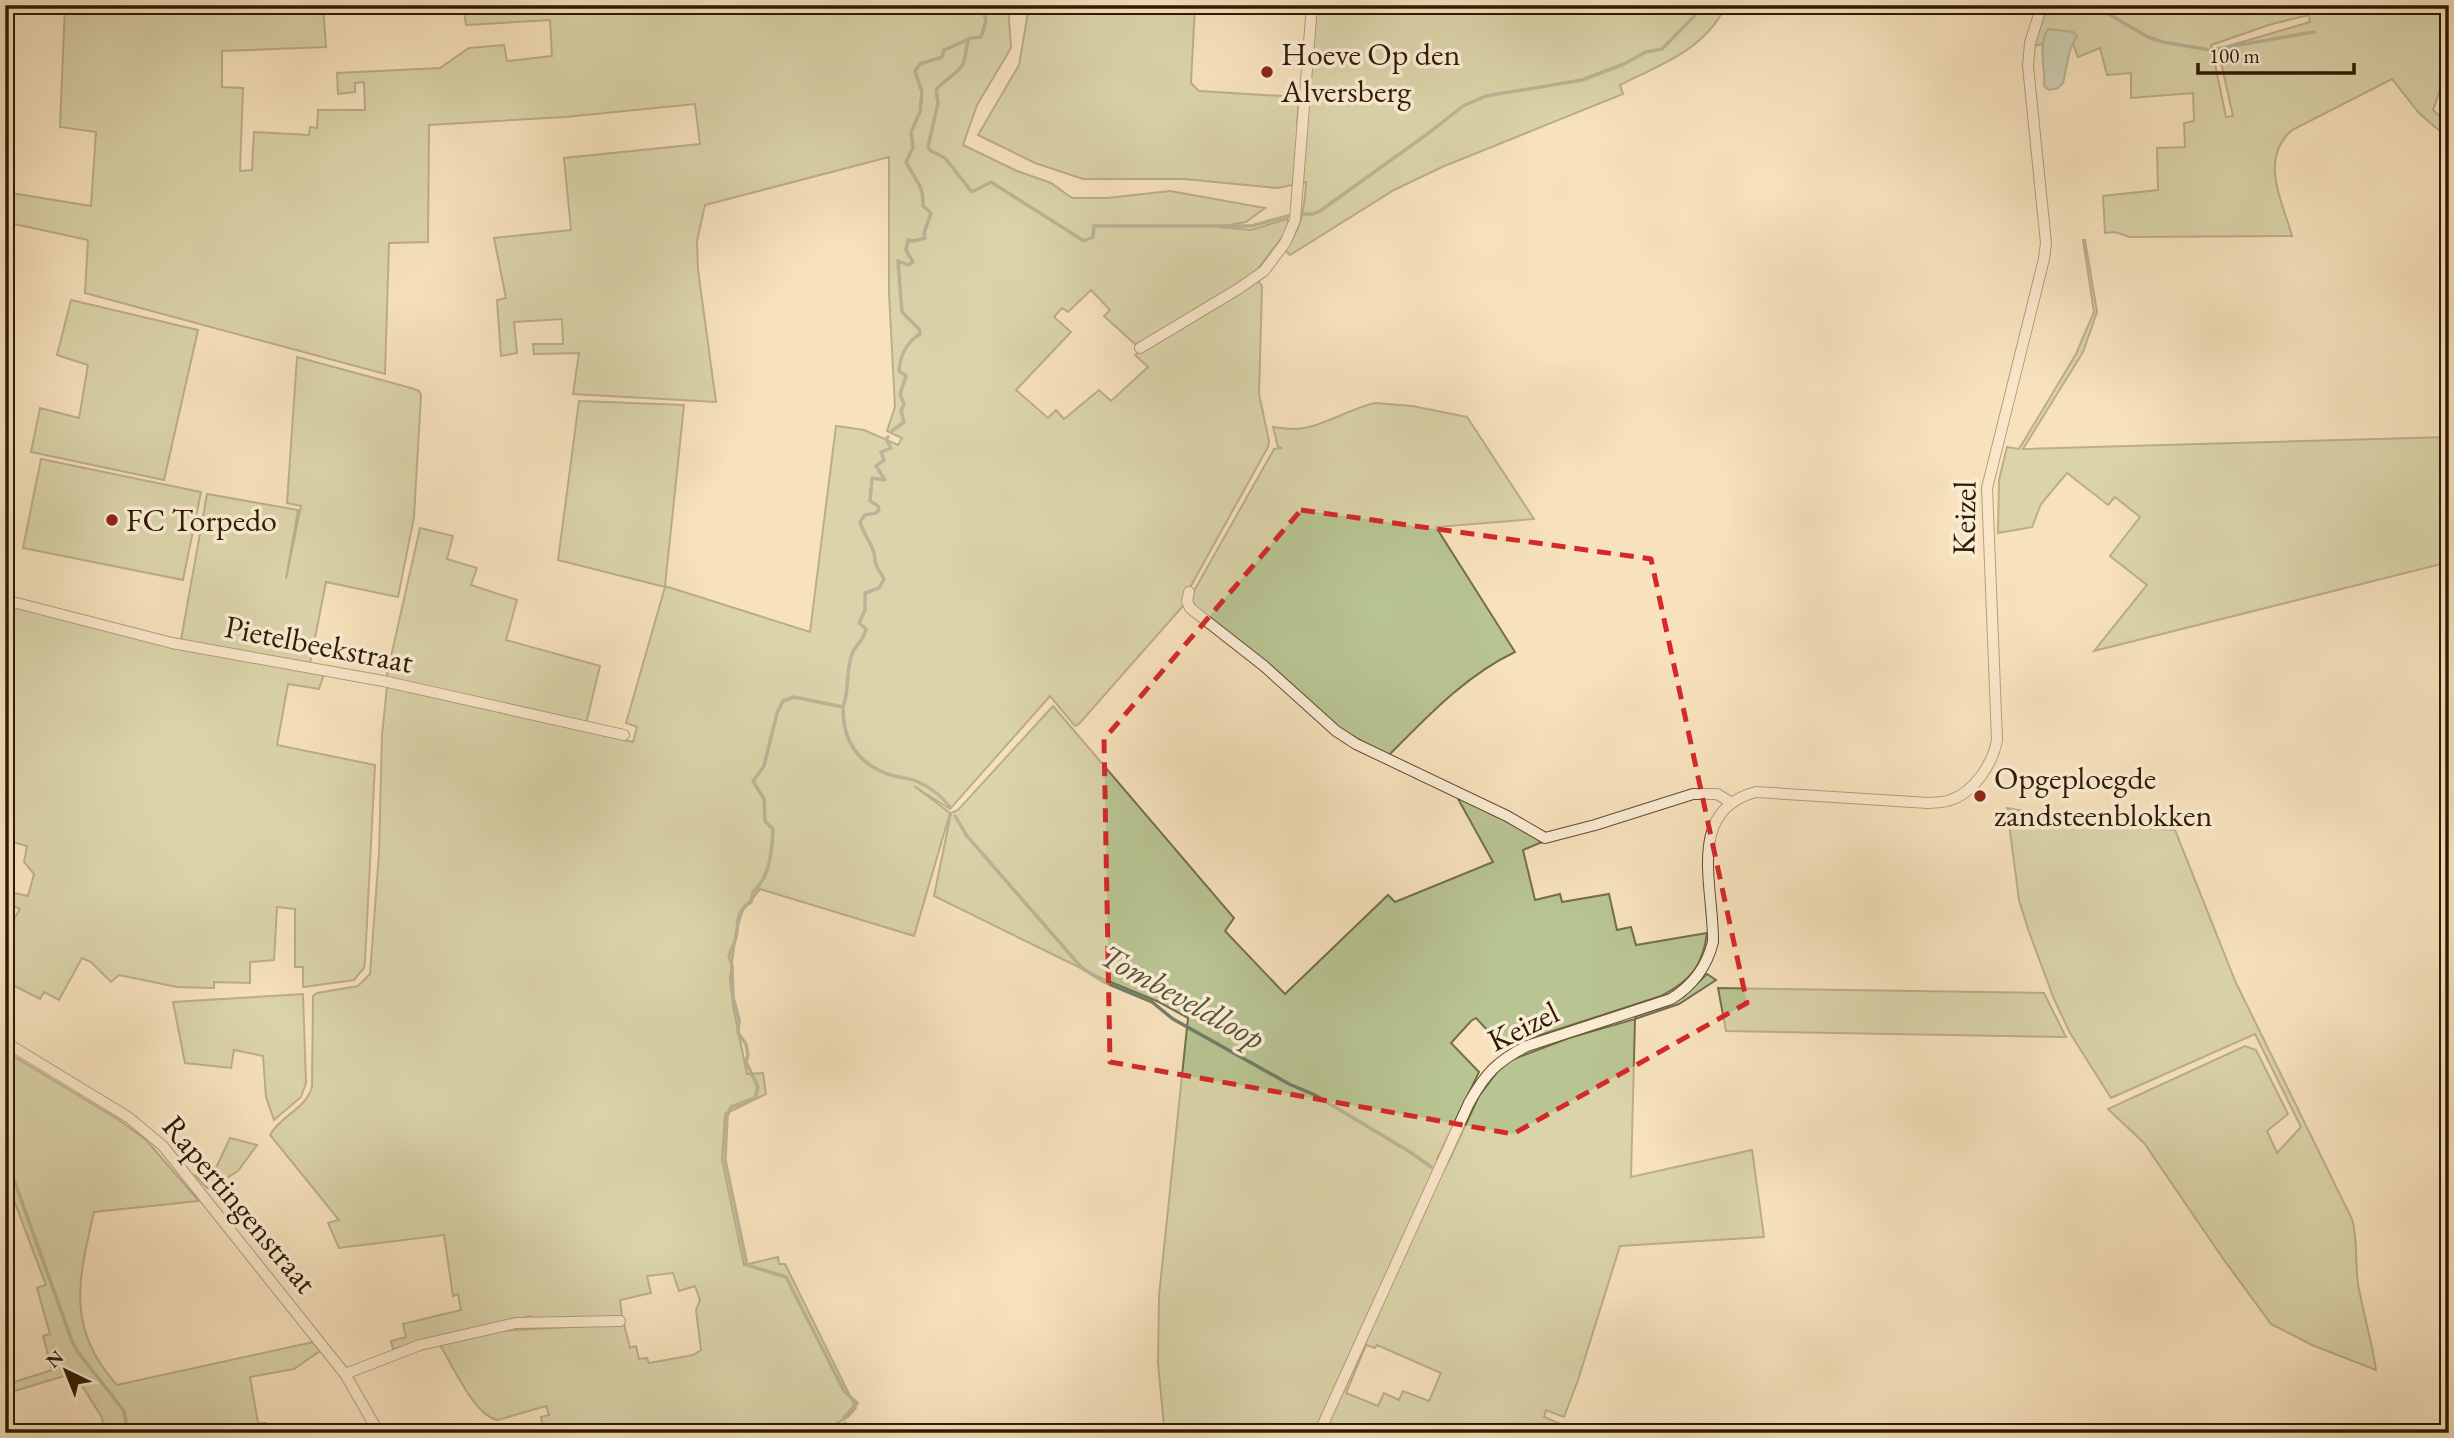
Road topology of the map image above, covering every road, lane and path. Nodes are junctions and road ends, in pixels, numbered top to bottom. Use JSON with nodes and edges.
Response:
{"nodes":[{"id":1,"x":1312,"y":5,"type":"edge"},
{"id":2,"x":2042,"y":5,"type":"edge"},
{"id":3,"x":1140,"y":348,"type":"dead end"},
{"id":4,"x":1189,"y":592,"type":"dead end"},
{"id":5,"x":5,"y":600,"type":"edge"},
{"id":6,"x":624,"y":735,"type":"dead end"},
{"id":7,"x":1732,"y":803,"type":"junction"},
{"id":8,"x":5,"y":1042,"type":"edge"},
{"id":9,"x":620,"y":1321,"type":"dead end"},
{"id":10,"x":345,"y":1374,"type":"junction"},
{"id":11,"x":379,"y":1433,"type":"edge"},
{"id":12,"x":1319,"y":1433,"type":"edge"}],
"edges":[{"from":1,"to":3,"type":"street"},
{"from":2,"to":7,"type":"street","name":"Keizel"},
{"from":4,"to":7,"type":"street"},
{"from":5,"to":6,"type":"street","name":"Pietelbeekstraat"},
{"from":7,"to":12,"type":"street","name":"Keizel"},
{"from":8,"to":10,"type":"street","name":"Rapertingenstraat"},
{"from":9,"to":10,"type":"street"},
{"from":10,"to":11,"type":"street","name":"Rapertingenstraat"}]}
